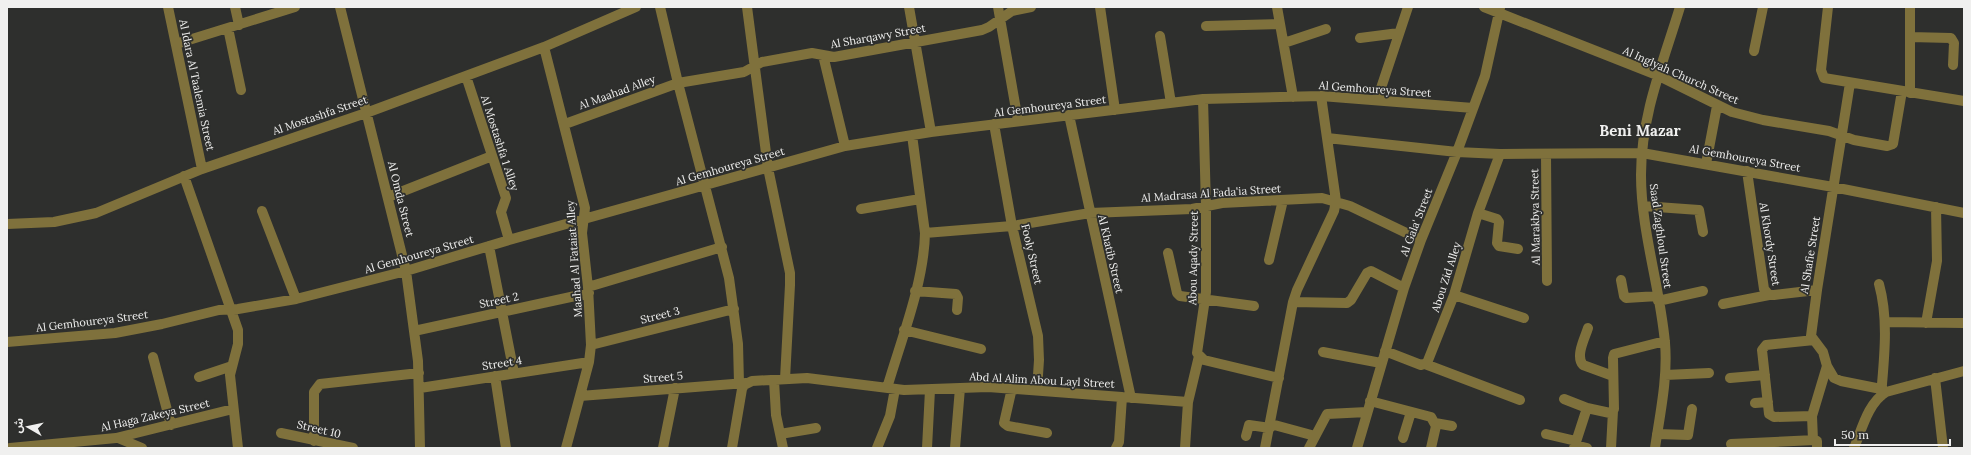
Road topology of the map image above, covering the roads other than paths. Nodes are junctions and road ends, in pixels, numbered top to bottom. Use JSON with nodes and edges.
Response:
{"nodes":[{"id":1,"x":168,"y":7,"type":"edge"},
{"id":2,"x":235,"y":7,"type":"edge"},
{"id":3,"x":295,"y":7,"type":"edge"},
{"id":4,"x":340,"y":7,"type":"edge"},
{"id":5,"x":636,"y":7,"type":"edge"},
{"id":6,"x":660,"y":7,"type":"edge"},
{"id":7,"x":747,"y":7,"type":"edge"},
{"id":8,"x":909,"y":7,"type":"edge"},
{"id":9,"x":998,"y":7,"type":"edge"},
{"id":10,"x":1032,"y":7,"type":"edge"},
{"id":11,"x":1100,"y":7,"type":"edge"},
{"id":12,"x":1278,"y":7,"type":"edge"},
{"id":13,"x":1408,"y":7,"type":"edge"},
{"id":14,"x":1484,"y":7,"type":"edge"},
{"id":15,"x":1680,"y":7,"type":"edge"},
{"id":16,"x":1763,"y":7,"type":"edge"},
{"id":17,"x":1828,"y":7,"type":"edge"},
{"id":18,"x":1910,"y":7,"type":"edge"},
{"id":19,"x":1500,"y":10,"type":"edge"},
{"id":20,"x":1000,"y":18,"type":"junction"},
{"id":21,"x":1280,"y":24,"type":"junction"},
{"id":22,"x":239,"y":25,"type":"junction"},
{"id":23,"x":1206,"y":26,"type":"dead end"},
{"id":24,"x":228,"y":28,"type":"junction"},
{"id":25,"x":1326,"y":29,"type":"dead end"},
{"id":26,"x":1399,"y":33,"type":"junction"},
{"id":27,"x":1160,"y":36,"type":"dead end"},
{"id":28,"x":1910,"y":36,"type":"junction"},
{"id":29,"x":1360,"y":38,"type":"dead end"},
{"id":30,"x":916,"y":41,"type":"junction"},
{"id":31,"x":1284,"y":43,"type":"junction"},
{"id":32,"x":176,"y":44,"type":"junction"},
{"id":33,"x":544,"y":47,"type":"junction"},
{"id":34,"x":1754,"y":51,"type":"dead end"},
{"id":35,"x":824,"y":55,"type":"junction"},
{"id":36,"x":1953,"y":65,"type":"dead end"},
{"id":37,"x":754,"y":66,"type":"junction"},
{"id":38,"x":1657,"y":75,"type":"junction"},
{"id":39,"x":466,"y":76,"type":"junction"},
{"id":40,"x":1850,"y":83,"type":"junction"},
{"id":41,"x":678,"y":84,"type":"junction"},
{"id":42,"x":241,"y":90,"type":"dead end"},
{"id":43,"x":1906,"y":92,"type":"junction"},
{"id":44,"x":1321,"y":96,"type":"junction"},
{"id":45,"x":1293,"y":97,"type":"junction"},
{"id":46,"x":1203,"y":99,"type":"junction"},
{"id":47,"x":1377,"y":100,"type":"junction"},
{"id":48,"x":1964,"y":101,"type":"edge"},
{"id":49,"x":1171,"y":103,"type":"junction"},
{"id":50,"x":1717,"y":106,"type":"junction"},
{"id":51,"x":1473,"y":108,"type":"junction"},
{"id":52,"x":1115,"y":110,"type":"junction"},
{"id":53,"x":366,"y":113,"type":"junction"},
{"id":54,"x":1069,"y":116,"type":"junction"},
{"id":55,"x":1018,"y":121,"type":"junction"},
{"id":56,"x":565,"y":124,"type":"junction"},
{"id":57,"x":994,"y":124,"type":"junction"},
{"id":58,"x":931,"y":132,"type":"junction"},
{"id":59,"x":912,"y":135,"type":"junction"},
{"id":60,"x":1842,"y":136,"type":"junction"},
{"id":61,"x":1328,"y":138,"type":"junction"},
{"id":62,"x":845,"y":146,"type":"junction"},
{"id":63,"x":1457,"y":152,"type":"junction"},
{"id":64,"x":1642,"y":153,"type":"junction"},
{"id":65,"x":1500,"y":154,"type":"junction"},
{"id":66,"x":1546,"y":154,"type":"junction"},
{"id":67,"x":492,"y":156,"type":"junction"},
{"id":68,"x":1706,"y":164,"type":"junction"},
{"id":69,"x":768,"y":168,"type":"junction"},
{"id":70,"x":202,"y":169,"type":"junction"},
{"id":71,"x":1747,"y":171,"type":"junction"},
{"id":72,"x":184,"y":176,"type":"junction"},
{"id":73,"x":704,"y":186,"type":"junction"},
{"id":74,"x":1833,"y":187,"type":"junction"},
{"id":75,"x":388,"y":197,"type":"junction"},
{"id":76,"x":920,"y":199,"type":"junction"},
{"id":77,"x":1283,"y":200,"type":"junction"},
{"id":78,"x":1336,"y":201,"type":"junction"},
{"id":79,"x":1206,"y":206,"type":"junction"},
{"id":80,"x":1643,"y":206,"type":"junction"},
{"id":81,"x":1936,"y":207,"type":"junction"},
{"id":82,"x":861,"y":209,"type":"dead end"},
{"id":83,"x":262,"y":211,"type":"dead end"},
{"id":84,"x":1090,"y":213,"type":"junction"},
{"id":85,"x":1478,"y":213,"type":"junction"},
{"id":86,"x":1964,"y":213,"type":"edge"},
{"id":87,"x":583,"y":220,"type":"junction"},
{"id":88,"x":7,"y":224,"type":"edge"},
{"id":89,"x":1012,"y":226,"type":"junction"},
{"id":90,"x":1703,"y":232,"type":"dead end"},
{"id":91,"x":925,"y":234,"type":"junction"},
{"id":92,"x":509,"y":240,"type":"junction"},
{"id":93,"x":1420,"y":240,"type":"junction"},
{"id":94,"x":489,"y":246,"type":"junction"},
{"id":95,"x":722,"y":247,"type":"junction"},
{"id":96,"x":1518,"y":249,"type":"dead end"},
{"id":97,"x":1168,"y":253,"type":"dead end"},
{"id":98,"x":1268,"y":260,"type":"dead end"},
{"id":99,"x":406,"y":271,"type":"junction"},
{"id":100,"x":1621,"y":280,"type":"dead end"},
{"id":101,"x":1548,"y":281,"type":"dead end"},
{"id":102,"x":1879,"y":284,"type":"dead end"},
{"id":103,"x":1404,"y":288,"type":"junction"},
{"id":104,"x":588,"y":290,"type":"junction"},
{"id":105,"x":1817,"y":290,"type":"junction"},
{"id":106,"x":915,"y":291,"type":"junction"},
{"id":107,"x":1703,"y":291,"type":"dead end"},
{"id":108,"x":1454,"y":295,"type":"junction"},
{"id":109,"x":1769,"y":295,"type":"junction"},
{"id":110,"x":1658,"y":298,"type":"junction"},
{"id":111,"x":296,"y":299,"type":"junction"},
{"id":112,"x":1206,"y":300,"type":"junction"},
{"id":113,"x":1293,"y":302,"type":"junction"},
{"id":114,"x":1723,"y":304,"type":"dead end"},
{"id":115,"x":1254,"y":306,"type":"dead end"},
{"id":116,"x":734,"y":309,"type":"junction"},
{"id":117,"x":231,"y":310,"type":"junction"},
{"id":118,"x":957,"y":310,"type":"dead end"},
{"id":119,"x":502,"y":312,"type":"junction"},
{"id":120,"x":1524,"y":318,"type":"dead end"},
{"id":121,"x":1886,"y":322,"type":"junction"},
{"id":122,"x":1926,"y":323,"type":"junction"},
{"id":123,"x":1964,"y":323,"type":"edge"},
{"id":124,"x":1588,"y":328,"type":"dead end"},
{"id":125,"x":904,"y":330,"type":"junction"},
{"id":126,"x":414,"y":331,"type":"junction"},
{"id":127,"x":1665,"y":340,"type":"junction"},
{"id":128,"x":1814,"y":340,"type":"junction"},
{"id":129,"x":7,"y":342,"type":"edge"},
{"id":130,"x":591,"y":345,"type":"junction"},
{"id":131,"x":980,"y":349,"type":"dead end"},
{"id":132,"x":1385,"y":351,"type":"junction"},
{"id":133,"x":1323,"y":352,"type":"dead end"},
{"id":134,"x":1199,"y":356,"type":"junction"},
{"id":135,"x":153,"y":357,"type":"dead end"},
{"id":136,"x":589,"y":362,"type":"junction"},
{"id":137,"x":1381,"y":363,"type":"junction"},
{"id":138,"x":1425,"y":364,"type":"junction"},
{"id":139,"x":232,"y":366,"type":"junction"},
{"id":140,"x":1827,"y":366,"type":"junction"},
{"id":141,"x":1964,"y":371,"type":"edge"},
{"id":142,"x":419,"y":373,"type":"junction"},
{"id":143,"x":514,"y":373,"type":"junction"},
{"id":144,"x":1709,"y":373,"type":"dead end"},
{"id":145,"x":1665,"y":375,"type":"junction"},
{"id":146,"x":1765,"y":375,"type":"junction"},
{"id":147,"x":495,"y":376,"type":"junction"},
{"id":148,"x":1613,"y":376,"type":"junction"},
{"id":149,"x":199,"y":377,"type":"dead end"},
{"id":150,"x":1279,"y":378,"type":"junction"},
{"id":151,"x":1730,"y":378,"type":"dead end"},
{"id":152,"x":1935,"y":378,"type":"junction"},
{"id":153,"x":785,"y":379,"type":"junction"},
{"id":154,"x":774,"y":380,"type":"junction"},
{"id":155,"x":744,"y":383,"type":"junction"},
{"id":156,"x":420,"y":388,"type":"junction"},
{"id":157,"x":675,"y":388,"type":"junction"},
{"id":158,"x":960,"y":388,"type":"junction"},
{"id":159,"x":1012,"y":388,"type":"junction"},
{"id":160,"x":891,"y":389,"type":"junction"},
{"id":161,"x":930,"y":390,"type":"junction"},
{"id":162,"x":1037,"y":390,"type":"junction"},
{"id":163,"x":1881,"y":392,"type":"junction"},
{"id":164,"x":580,"y":396,"type":"junction"},
{"id":165,"x":1126,"y":398,"type":"junction"},
{"id":166,"x":1564,"y":399,"type":"dead end"},
{"id":167,"x":1520,"y":400,"type":"dead end"},
{"id":168,"x":1370,"y":401,"type":"junction"},
{"id":169,"x":1188,"y":402,"type":"junction"},
{"id":170,"x":1768,"y":402,"type":"junction"},
{"id":171,"x":1755,"y":403,"type":"dead end"},
{"id":172,"x":1587,"y":408,"type":"junction"},
{"id":173,"x":233,"y":409,"type":"junction"},
{"id":174,"x":1692,"y":409,"type":"dead end"},
{"id":175,"x":1613,"y":411,"type":"junction"},
{"id":176,"x":1367,"y":412,"type":"junction"},
{"id":177,"x":1411,"y":412,"type":"junction"},
{"id":178,"x":1812,"y":416,"type":"junction"},
{"id":179,"x":1435,"y":422,"type":"junction"},
{"id":180,"x":171,"y":425,"type":"junction"},
{"id":181,"x":1270,"y":426,"type":"junction"},
{"id":182,"x":1452,"y":426,"type":"dead end"},
{"id":183,"x":816,"y":428,"type":"dead end"},
{"id":184,"x":281,"y":433,"type":"dead end"},
{"id":185,"x":1047,"y":433,"type":"dead end"},
{"id":186,"x":780,"y":434,"type":"junction"},
{"id":187,"x":1546,"y":434,"type":"dead end"},
{"id":188,"x":1657,"y":434,"type":"junction"},
{"id":189,"x":1246,"y":436,"type":"dead end"},
{"id":190,"x":1315,"y":436,"type":"junction"},
{"id":191,"x":118,"y":438,"type":"junction"},
{"id":192,"x":1403,"y":438,"type":"dead end"},
{"id":193,"x":314,"y":441,"type":"junction"},
{"id":194,"x":1731,"y":444,"type":"dead end"},
{"id":195,"x":1815,"y":444,"type":"edge"},
{"id":196,"x":1575,"y":445,"type":"edge"},
{"id":197,"x":10,"y":448,"type":"edge"},
{"id":198,"x":142,"y":448,"type":"edge"},
{"id":199,"x":238,"y":448,"type":"edge"},
{"id":200,"x":353,"y":448,"type":"edge"},
{"id":201,"x":420,"y":448,"type":"edge"},
{"id":202,"x":506,"y":448,"type":"edge"},
{"id":203,"x":566,"y":448,"type":"edge"},
{"id":204,"x":663,"y":448,"type":"edge"},
{"id":205,"x":732,"y":448,"type":"edge"},
{"id":206,"x":783,"y":448,"type":"edge"},
{"id":207,"x":877,"y":448,"type":"edge"},
{"id":208,"x":927,"y":448,"type":"edge"},
{"id":209,"x":955,"y":448,"type":"edge"},
{"id":210,"x":1116,"y":448,"type":"edge"},
{"id":211,"x":1185,"y":448,"type":"edge"},
{"id":212,"x":1265,"y":448,"type":"edge"},
{"id":213,"x":1309,"y":448,"type":"edge"},
{"id":214,"x":1356,"y":448,"type":"edge"},
{"id":215,"x":1431,"y":448,"type":"edge"},
{"id":216,"x":1587,"y":448,"type":"edge"},
{"id":217,"x":1611,"y":448,"type":"edge"},
{"id":218,"x":1655,"y":448,"type":"edge"},
{"id":219,"x":1854,"y":448,"type":"edge"},
{"id":220,"x":1943,"y":448,"type":"edge"}],
"edges":[{"from":1,"to":32,"type":"street","name":"Al Idara Al Taalemia Street"},
{"from":2,"to":22,"type":"street"},
{"from":3,"to":22,"type":"street"},
{"from":4,"to":53,"type":"street","name":"Al Omda Street"},
{"from":5,"to":33,"type":"street","name":"Al Mostashfa Street"},
{"from":6,"to":41,"type":"street"},
{"from":7,"to":37,"type":"street"},
{"from":8,"to":30,"type":"street"},
{"from":9,"to":20,"type":"street"},
{"from":10,"to":20,"type":"street","name":"Al Sharqawy Street"},
{"from":11,"to":52,"type":"street"},
{"from":12,"to":21,"type":"street"},
{"from":13,"to":26,"type":"street"},
{"from":14,"to":19,"type":"street","name":"Al Inglyah Church Street"},
{"from":15,"to":38,"type":"street","name":"Saad Zaghloul Street"},
{"from":16,"to":34,"type":"street"},
{"from":17,"to":40,"type":"street"},
{"from":18,"to":28,"type":"street"},
{"from":19,"to":38,"type":"street","name":"Al Inglyah Church Street"},
{"from":19,"to":51,"type":"street","name":"Al Gala' Street"},
{"from":20,"to":30,"type":"street","name":"Al Sharqawy Street"},
{"from":20,"to":55,"type":"street"},
{"from":21,"to":23,"type":"street"},
{"from":21,"to":31,"type":"street"},
{"from":22,"to":24,"type":"street"},
{"from":24,"to":32,"type":"street"},
{"from":24,"to":42,"type":"street"},
{"from":25,"to":31,"type":"street"},
{"from":26,"to":29,"type":"street"},
{"from":26,"to":47,"type":"street"},
{"from":27,"to":49,"type":"street"},
{"from":28,"to":36,"type":"street"},
{"from":28,"to":43,"type":"street"},
{"from":30,"to":35,"type":"street","name":"Al Sharqawy Street"},
{"from":30,"to":58,"type":"street"},
{"from":31,"to":45,"type":"street"},
{"from":32,"to":70,"type":"street","name":"Al Idara Al Taalemia Street"},
{"from":33,"to":39,"type":"street","name":"Al Mostashfa Street"},
{"from":33,"to":56,"type":"street","name":"Maahad Al Fataiat Alley"},
{"from":35,"to":37,"type":"street","name":"Al Sharqawy Street"},
{"from":35,"to":62,"type":"street"},
{"from":37,"to":41,"type":"street","name":"Al Sharqawy Street"},
{"from":37,"to":69,"type":"street"},
{"from":38,"to":50,"type":"street","name":"Al Inglyah Church Street"},
{"from":38,"to":64,"type":"street","name":"Saad Zaghloul Street"},
{"from":39,"to":53,"type":"street","name":"Al Mostashfa Street"},
{"from":39,"to":67,"type":"street","name":"Al Mostashfa 1 Alley"},
{"from":40,"to":43,"type":"street"},
{"from":40,"to":60,"type":"street","name":"Al Shafie Street"},
{"from":41,"to":56,"type":"street","name":"Al Maahad Alley"},
{"from":41,"to":73,"type":"street"},
{"from":43,"to":48,"type":"street"},
{"from":43,"to":60,"type":"street","name":"Al Inglyah Church Street"},
{"from":44,"to":45,"type":"street","name":"Al Gemhoureya Street"},
{"from":44,"to":47,"type":"street","name":"Al Gemhoureya Street"},
{"from":44,"to":61,"type":"street"},
{"from":45,"to":46,"type":"street","name":"Al Gemhoureya Street"},
{"from":46,"to":49,"type":"street","name":"Al Gemhoureya Street"},
{"from":46,"to":79,"type":"street","name":"Abou Aqady Street"},
{"from":47,"to":51,"type":"street","name":"Al Gemhoureya Street"},
{"from":49,"to":52,"type":"street","name":"Al Gemhoureya Street"},
{"from":50,"to":60,"type":"street","name":"Al Inglyah Church Street"},
{"from":50,"to":68,"type":"street"},
{"from":51,"to":63,"type":"street","name":"Al Gala' Street"},
{"from":52,"to":54,"type":"street","name":"Al Gemhoureya Street"},
{"from":53,"to":70,"type":"street","name":"Al Mostashfa Street"},
{"from":53,"to":75,"type":"street","name":"Al Omda Street"},
{"from":54,"to":55,"type":"street","name":"Al Gemhoureya Street"},
{"from":54,"to":84,"type":"street","name":"Al Khatib Street"},
{"from":55,"to":57,"type":"street","name":"Al Gemhoureya Street"},
{"from":56,"to":87,"type":"street","name":"Maahad Al Fataiat Alley"},
{"from":57,"to":58,"type":"street","name":"Al Gemhoureya Street"},
{"from":57,"to":89,"type":"street","name":"Fooly Street"},
{"from":58,"to":59,"type":"street","name":"Al Gemhoureya Street"},
{"from":59,"to":62,"type":"street","name":"Al Gemhoureya Street"},
{"from":59,"to":76,"type":"street"},
{"from":60,"to":74,"type":"street","name":"Al Shafie Street"},
{"from":61,"to":63,"type":"street","name":"Al Gemhoureya Street"},
{"from":61,"to":78,"type":"street"},
{"from":62,"to":69,"type":"street","name":"Al Gemhoureya Street"},
{"from":63,"to":65,"type":"street","name":"Al Gemhoureya Street"},
{"from":63,"to":93,"type":"street","name":"Al Gala' Street"},
{"from":64,"to":66,"type":"street","name":"Al Gemhoureya Street"},
{"from":64,"to":68,"type":"street","name":"Al Gemhoureya Street"},
{"from":64,"to":80,"type":"street","name":"Saad Zaghloul Street"},
{"from":65,"to":66,"type":"street","name":"Al Gemhoureya Street"},
{"from":65,"to":85,"type":"street","name":"Abou Zid Alley"},
{"from":66,"to":101,"type":"street","name":"Al Marakbya Street"},
{"from":67,"to":75,"type":"street"},
{"from":67,"to":92,"type":"street","name":"Al Mostashfa 1 Alley"},
{"from":68,"to":71,"type":"street","name":"Al Gemhoureya Street"},
{"from":69,"to":73,"type":"street","name":"Al Gemhoureya Street"},
{"from":69,"to":153,"type":"street"},
{"from":70,"to":72,"type":"street","name":"Al Mostashfa Street"},
{"from":71,"to":74,"type":"street","name":"Al Gemhoureya Street"},
{"from":71,"to":109,"type":"street","name":"Al Khordy Street"},
{"from":72,"to":88,"type":"street","name":"Al Mostashfa Street"},
{"from":72,"to":117,"type":"street"},
{"from":73,"to":87,"type":"street","name":"Al Gemhoureya Street"},
{"from":73,"to":95,"type":"street"},
{"from":74,"to":81,"type":"street","name":"Al Gemhoureya Street"},
{"from":74,"to":105,"type":"street","name":"Al Shafie Street"},
{"from":75,"to":99,"type":"street","name":"Al Omda Street"},
{"from":76,"to":82,"type":"street"},
{"from":76,"to":91,"type":"street"},
{"from":77,"to":78,"type":"street","name":"Al Madrasa Al Fada'ia Street"},
{"from":77,"to":79,"type":"street","name":"Al Madrasa Al Fada'ia Street"},
{"from":77,"to":98,"type":"street"},
{"from":78,"to":93,"type":"street","name":"Al Madrasa Al Fada'ia Street"},
{"from":78,"to":113,"type":"street"},
{"from":79,"to":84,"type":"street","name":"Al Madrasa Al Fada'ia Street"},
{"from":79,"to":112,"type":"street","name":"Abou Aqady Street"},
{"from":80,"to":90,"type":"street"},
{"from":80,"to":110,"type":"street","name":"Saad Zaghloul Street"},
{"from":81,"to":86,"type":"street","name":"Al Gemhoureya Street"},
{"from":81,"to":122,"type":"street"},
{"from":83,"to":111,"type":"street"},
{"from":84,"to":89,"type":"street","name":"Al Madrasa Al Fada'ia Street"},
{"from":84,"to":165,"type":"street","name":"Al Khatib Street"},
{"from":85,"to":96,"type":"street"},
{"from":85,"to":108,"type":"street","name":"Abou Zid Alley"},
{"from":87,"to":92,"type":"street","name":"Al Gemhoureya Street"},
{"from":87,"to":104,"type":"street","name":"Maahad Al Fataiat Alley"},
{"from":89,"to":91,"type":"street","name":"Al Madrasa Al Fada'ia Street"},
{"from":89,"to":162,"type":"street","name":"Fooly Street"},
{"from":91,"to":106,"type":"street"},
{"from":92,"to":94,"type":"street","name":"Al Gemhoureya Street"},
{"from":93,"to":103,"type":"street","name":"Al Gala' Street"},
{"from":94,"to":99,"type":"street","name":"Al Gemhoureya Street"},
{"from":94,"to":119,"type":"street"},
{"from":95,"to":104,"type":"street","name":"Street 2"},
{"from":95,"to":116,"type":"street"},
{"from":97,"to":112,"type":"street"},
{"from":99,"to":111,"type":"street","name":"Al Gemhoureya Street"},
{"from":99,"to":126,"type":"street","name":"Al Omda Street"},
{"from":100,"to":110,"type":"street"},
{"from":102,"to":121,"type":"street"},
{"from":103,"to":113,"type":"street"},
{"from":103,"to":132,"type":"street","name":"Al Gala' Street"},
{"from":104,"to":119,"type":"street","name":"Street 2"},
{"from":104,"to":130,"type":"street","name":"Maahad Al Fataiat Alley"},
{"from":105,"to":109,"type":"street","name":"Al Khordy Street"},
{"from":105,"to":128,"type":"street","name":"Al Shafie Street"},
{"from":106,"to":118,"type":"street"},
{"from":106,"to":125,"type":"street"},
{"from":107,"to":110,"type":"street"},
{"from":108,"to":120,"type":"street"},
{"from":108,"to":138,"type":"street","name":"Abou Zid Alley"},
{"from":109,"to":114,"type":"street"},
{"from":110,"to":127,"type":"street","name":"Saad Zaghloul Street"},
{"from":111,"to":117,"type":"street","name":"Al Gemhoureya Street"},
{"from":112,"to":115,"type":"street"},
{"from":112,"to":134,"type":"street","name":"Abou Aqady Street"},
{"from":113,"to":150,"type":"street"},
{"from":116,"to":130,"type":"street","name":"Street 3"},
{"from":116,"to":155,"type":"street"},
{"from":117,"to":129,"type":"street","name":"Al Gemhoureya Street"},
{"from":117,"to":139,"type":"street"},
{"from":119,"to":126,"type":"street","name":"Street 2"},
{"from":119,"to":143,"type":"street"},
{"from":121,"to":122,"type":"street"},
{"from":121,"to":163,"type":"street"},
{"from":122,"to":123,"type":"street"},
{"from":124,"to":148,"type":"street"},
{"from":125,"to":131,"type":"street"},
{"from":125,"to":160,"type":"street"},
{"from":126,"to":142,"type":"street","name":"Al Omda Street"},
{"from":127,"to":145,"type":"street","name":"Saad Zaghloul Street"},
{"from":127,"to":148,"type":"street"},
{"from":128,"to":140,"type":"street","name":"Al Shafie Street"},
{"from":128,"to":146,"type":"street"},
{"from":130,"to":136,"type":"street","name":"Maahad Al Fataiat Alley"},
{"from":132,"to":137,"type":"street","name":"Al Gala' Street"},
{"from":132,"to":138,"type":"street"},
{"from":133,"to":137,"type":"street"},
{"from":134,"to":150,"type":"street"},
{"from":134,"to":169,"type":"street","name":"Abou Aqady Street"},
{"from":135,"to":180,"type":"street"},
{"from":136,"to":143,"type":"street","name":"Street 4"},
{"from":136,"to":164,"type":"street","name":"Maahad Al Fataiat Alley"},
{"from":137,"to":168,"type":"street","name":"Al Gala' Street"},
{"from":138,"to":167,"type":"street"},
{"from":139,"to":149,"type":"street"},
{"from":139,"to":173,"type":"street"},
{"from":140,"to":163,"type":"street","name":"Al Shafie Street"},
{"from":140,"to":178,"type":"street"},
{"from":141,"to":152,"type":"street"},
{"from":142,"to":156,"type":"street","name":"Al Omda Street"},
{"from":142,"to":193,"type":"street"},
{"from":143,"to":147,"type":"street","name":"Street 4"},
{"from":144,"to":145,"type":"street"},
{"from":145,"to":188,"type":"street","name":"Saad Zaghloul Street"},
{"from":146,"to":151,"type":"street"},
{"from":146,"to":170,"type":"street"},
{"from":147,"to":156,"type":"street","name":"Street 4"},
{"from":147,"to":202,"type":"street"},
{"from":148,"to":175,"type":"street"},
{"from":150,"to":181,"type":"street"},
{"from":152,"to":163,"type":"street"},
{"from":152,"to":220,"type":"street"},
{"from":153,"to":154,"type":"street","name":"Abd Al Alim Abou Layl Street"},
{"from":153,"to":160,"type":"street","name":"Abd Al Alim Abou Layl Street"},
{"from":154,"to":155,"type":"street","name":"Abd Al Alim Abou Layl Street"},
{"from":154,"to":186,"type":"street"},
{"from":155,"to":157,"type":"street","name":"Street 5"},
{"from":155,"to":205,"type":"street"},
{"from":156,"to":201,"type":"street","name":"Al Omda Street"},
{"from":157,"to":164,"type":"street","name":"Street 5"},
{"from":157,"to":204,"type":"street"},
{"from":158,"to":159,"type":"street","name":"Abd Al Alim Abou Layl Street"},
{"from":158,"to":161,"type":"street","name":"Abd Al Alim Abou Layl Street"},
{"from":158,"to":209,"type":"street"},
{"from":159,"to":162,"type":"street","name":"Abd Al Alim Abou Layl Street"},
{"from":159,"to":185,"type":"street"},
{"from":160,"to":161,"type":"street","name":"Abd Al Alim Abou Layl Street"},
{"from":160,"to":207,"type":"street"},
{"from":161,"to":208,"type":"street"},
{"from":162,"to":165,"type":"street","name":"Abd Al Alim Abou Layl Street"},
{"from":163,"to":219,"type":"street"},
{"from":164,"to":203,"type":"street","name":"Maahad Al Fataiat Alley"},
{"from":165,"to":169,"type":"street","name":"Abd Al Alim Abou Layl Street"},
{"from":165,"to":210,"type":"street","name":"Al Khatib Street"},
{"from":166,"to":172,"type":"street"},
{"from":168,"to":176,"type":"street","name":"Al Gala' Street"},
{"from":168,"to":177,"type":"street"},
{"from":169,"to":211,"type":"street","name":"Abou Aqady Street"},
{"from":170,"to":171,"type":"street"},
{"from":170,"to":178,"type":"street"},
{"from":172,"to":175,"type":"street"},
{"from":172,"to":196,"type":"street"},
{"from":173,"to":180,"type":"street","name":"Al Haga Zakeya Street"},
{"from":173,"to":199,"type":"street"},
{"from":174,"to":188,"type":"street"},
{"from":175,"to":217,"type":"street"},
{"from":176,"to":190,"type":"street"},
{"from":176,"to":214,"type":"street","name":"Al Gala' Street"},
{"from":177,"to":179,"type":"street"},
{"from":177,"to":192,"type":"street"},
{"from":178,"to":195,"type":"street"},
{"from":179,"to":182,"type":"street"},
{"from":179,"to":215,"type":"street"},
{"from":180,"to":191,"type":"street","name":"Al Haga Zakeya Street"},
{"from":181,"to":189,"type":"street"},
{"from":181,"to":190,"type":"street"},
{"from":181,"to":212,"type":"street"},
{"from":183,"to":186,"type":"street"},
{"from":184,"to":193,"type":"street","name":"Street 10"},
{"from":186,"to":206,"type":"street"},
{"from":187,"to":196,"type":"street"},
{"from":188,"to":218,"type":"street","name":"Saad Zaghloul Street"},
{"from":190,"to":213,"type":"street"},
{"from":191,"to":197,"type":"street","name":"Al Haga Zakeya Street"},
{"from":191,"to":198,"type":"street"},
{"from":193,"to":200,"type":"street","name":"Street 10"},
{"from":194,"to":195,"type":"street"},
{"from":196,"to":216,"type":"street"}]}
